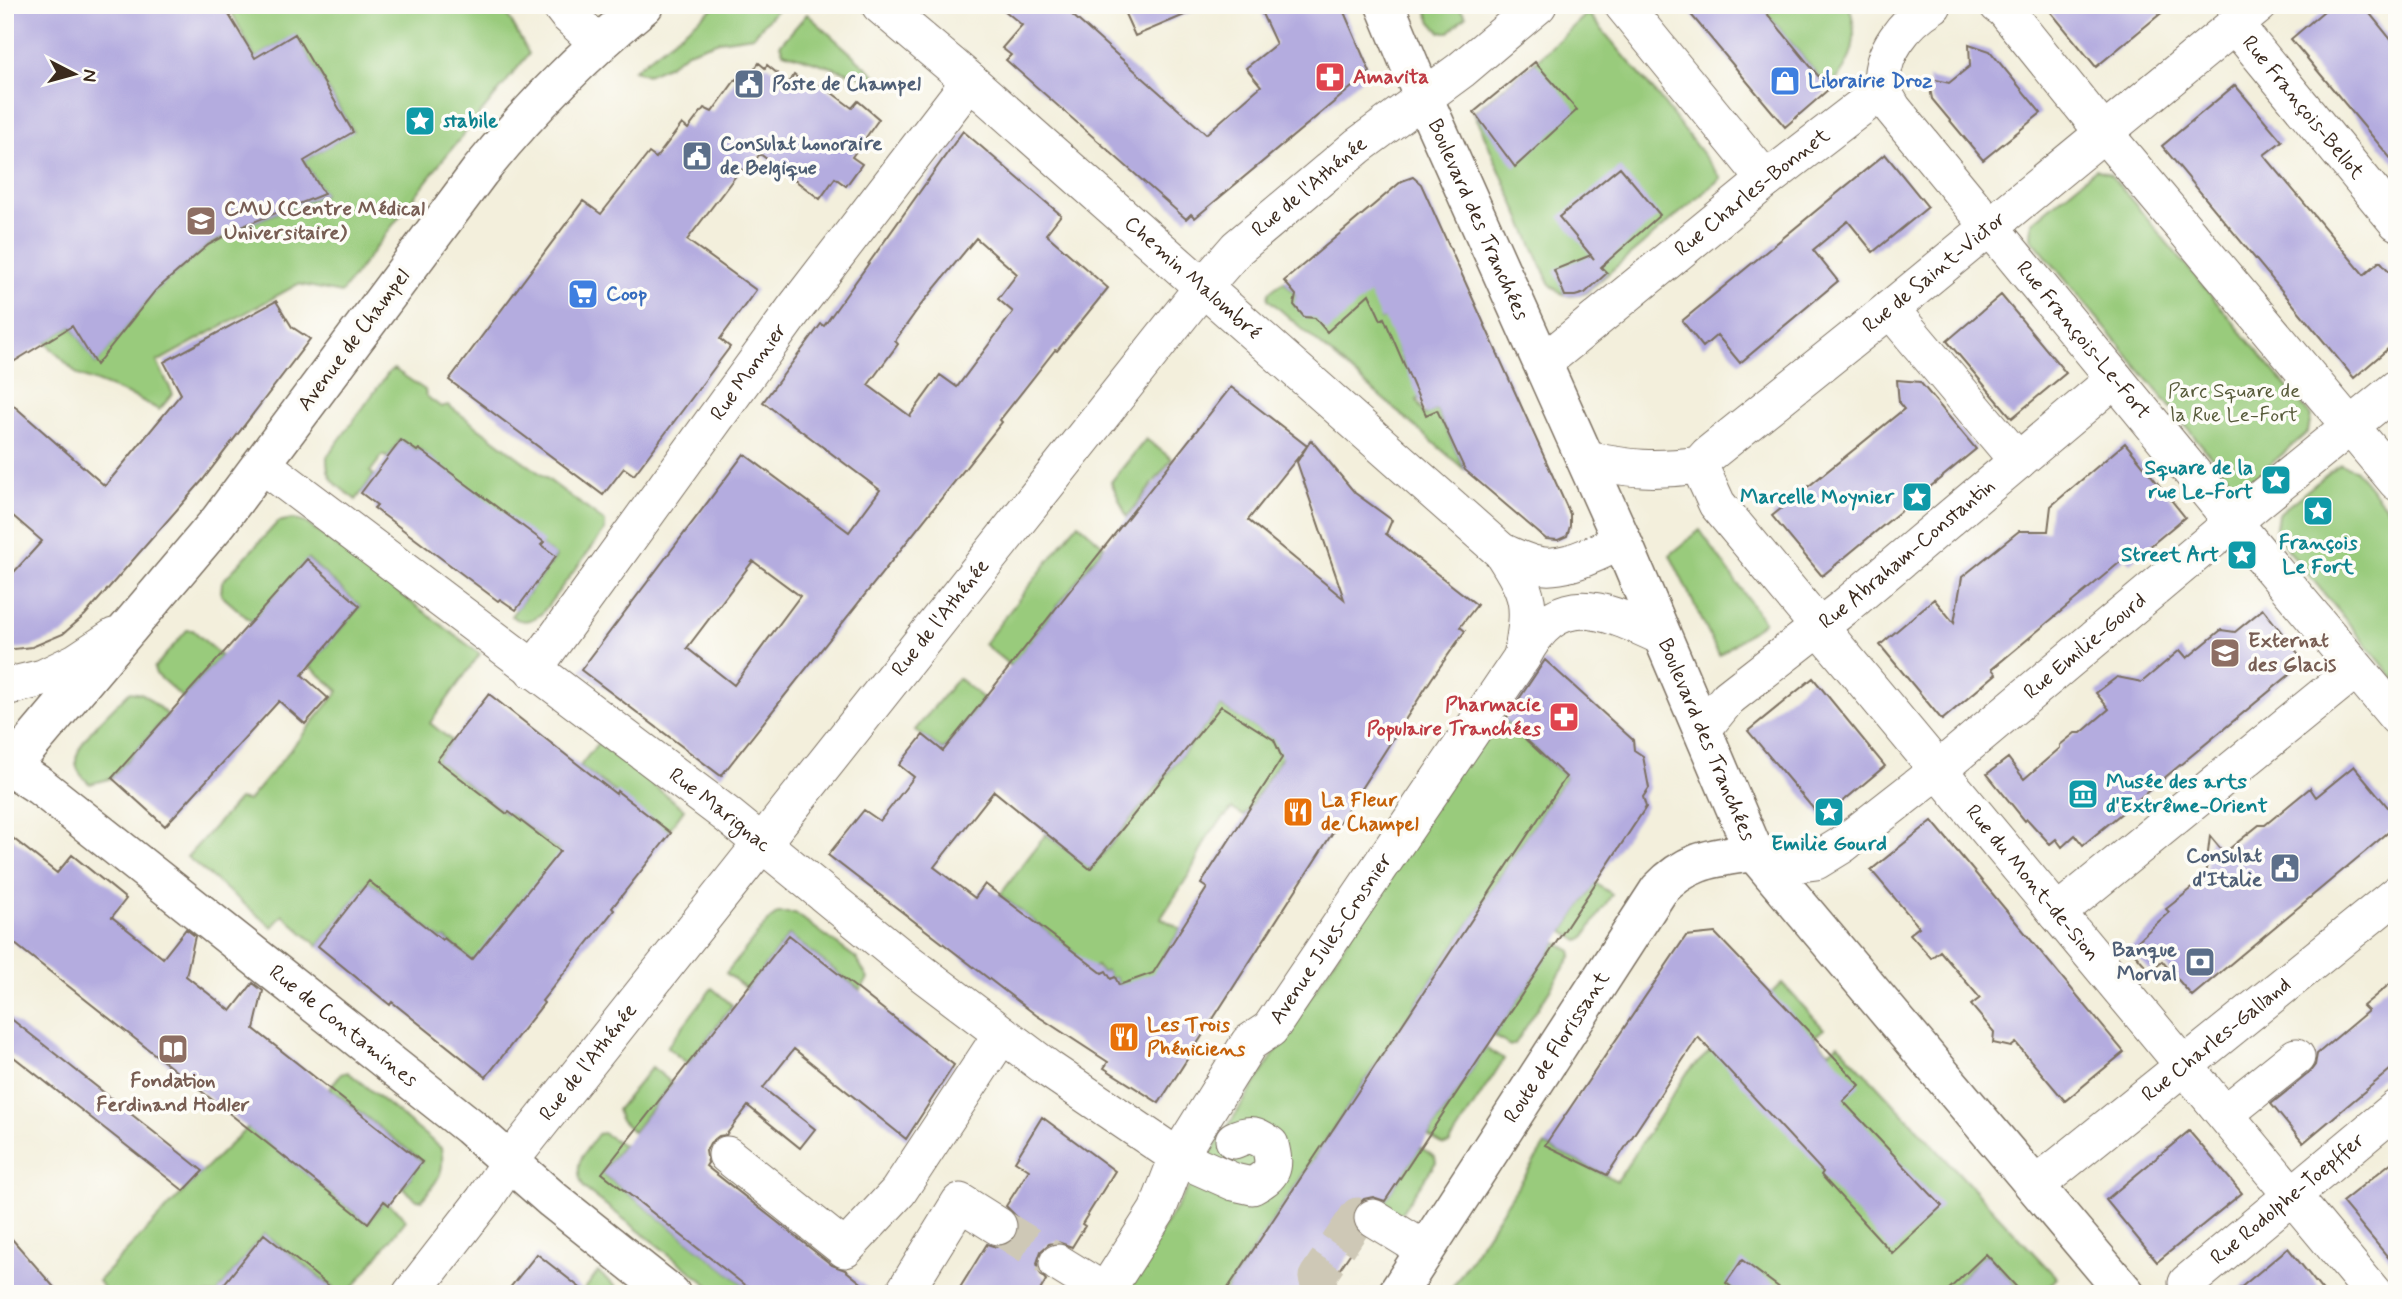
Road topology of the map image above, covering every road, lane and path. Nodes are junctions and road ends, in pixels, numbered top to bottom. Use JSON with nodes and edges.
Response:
{"nodes":[{"id":1,"x":560,"y":5,"type":"edge"},
{"id":2,"x":644,"y":5,"type":"edge"},
{"id":3,"x":880,"y":5,"type":"edge"},
{"id":4,"x":1362,"y":5,"type":"edge"},
{"id":5,"x":1385,"y":5,"type":"edge"},
{"id":6,"x":1538,"y":5,"type":"edge"},
{"id":7,"x":1623,"y":5,"type":"edge"},
{"id":8,"x":1998,"y":5,"type":"edge"},
{"id":9,"x":1916,"y":9,"type":"edge"},
{"id":10,"x":2247,"y":15,"type":"edge"},
{"id":11,"x":598,"y":43,"type":"junction"},
{"id":12,"x":970,"y":81,"type":"junction"},
{"id":13,"x":1883,"y":90,"type":"junction"},
{"id":14,"x":1423,"y":97,"type":"junction"},
{"id":15,"x":2104,"y":134,"type":"junction"},
{"id":16,"x":1766,"y":180,"type":"junction"},
{"id":17,"x":2397,"y":222,"type":"edge"},
{"id":18,"x":1990,"y":227,"type":"junction"},
{"id":19,"x":1203,"y":287,"type":"junction"},
{"id":20,"x":1890,"y":309,"type":"junction"},
{"id":21,"x":1543,"y":363,"type":"junction"},
{"id":22,"x":2115,"y":379,"type":"junction"},
{"id":23,"x":2397,"y":388,"type":"edge"},
{"id":24,"x":2350,"y":427,"type":"junction"},
{"id":25,"x":1586,"y":460,"type":"junction"},
{"id":26,"x":2018,"y":461,"type":"junction"},
{"id":27,"x":262,"y":464,"type":"junction"},
{"id":28,"x":1699,"y":466,"type":"junction"},
{"id":29,"x":2397,"y":482,"type":"edge"},
{"id":30,"x":2233,"y":522,"type":"junction"},
{"id":31,"x":1622,"y":541,"type":"junction"},
{"id":32,"x":1502,"y":552,"type":"junction"},
{"id":33,"x":133,"y":625,"type":"junction"},
{"id":34,"x":1819,"y":628,"type":"junction"},
{"id":35,"x":1662,"y":637,"type":"junction"},
{"id":36,"x":1522,"y":657,"type":"junction"},
{"id":37,"x":519,"y":659,"type":"junction"},
{"id":38,"x":2356,"y":669,"type":"junction"},
{"id":39,"x":5,"y":687,"type":"edge"},
{"id":40,"x":2397,"y":717,"type":"edge"},
{"id":41,"x":1702,"y":730,"type":"junction"},
{"id":42,"x":7,"y":768,"type":"edge"},
{"id":43,"x":1938,"y":770,"type":"junction"},
{"id":44,"x":762,"y":845,"type":"junction"},
{"id":45,"x":1754,"y":852,"type":"junction"},
{"id":46,"x":2397,"y":894,"type":"edge"},
{"id":47,"x":2057,"y":913,"type":"junction"},
{"id":48,"x":1002,"y":1034,"type":"junction"},
{"id":49,"x":2295,"y":1057,"type":"dead end"},
{"id":50,"x":2185,"y":1067,"type":"junction"},
{"id":51,"x":2225,"y":1114,"type":"junction"},
{"id":52,"x":2394,"y":1115,"type":"edge"},
{"id":53,"x":1234,"y":1140,"type":"dead end"},
{"id":54,"x":727,"y":1155,"type":"dead end"},
{"id":55,"x":1178,"y":1157,"type":"junction"},
{"id":56,"x":510,"y":1161,"type":"junction"},
{"id":57,"x":2035,"y":1186,"type":"junction"},
{"id":58,"x":2292,"y":1195,"type":"junction"},
{"id":59,"x":1374,"y":1218,"type":"dead end"},
{"id":60,"x":998,"y":1226,"type":"tunnel mouth"},
{"id":61,"x":1425,"y":1250,"type":"junction"},
{"id":62,"x":1058,"y":1263,"type":"tunnel mouth"},
{"id":63,"x":2187,"y":1283,"type":"dead end"},
{"id":64,"x":904,"y":1293,"type":"edge"},
{"id":65,"x":1105,"y":1293,"type":"edge"},
{"id":66,"x":411,"y":1294,"type":"edge"},
{"id":67,"x":670,"y":1294,"type":"edge"},
{"id":68,"x":1397,"y":1294,"type":"edge"},
{"id":69,"x":2126,"y":1294,"type":"edge"},
{"id":70,"x":2374,"y":1294,"type":"edge"}],
"edges":[{"from":1,"to":11,"type":"street"},
{"from":2,"to":11,"type":"main road","name":"Avenue de Champel"},
{"from":3,"to":12,"type":"street","name":"Chemin Malombré"},
{"from":4,"to":14,"type":"main road","name":"Boulevard des Tranchées"},
{"from":5,"to":14,"type":"main road","name":"Boulevard des Tranchées"},
{"from":6,"to":14,"type":"street","name":"Rue de l'Athénée"},
{"from":7,"to":16,"type":"street"},
{"from":8,"to":15,"type":"street"},
{"from":9,"to":13,"type":"street"},
{"from":10,"to":15,"type":"street","name":"Rue de Saint-Victor"},
{"from":10,"to":17,"type":"street","name":"Rue François-Bellot"},
{"from":11,"to":27,"type":"main road","name":"Avenue de Champel"},
{"from":12,"to":19,"type":"street","name":"Chemin Malombré"},
{"from":12,"to":37,"type":"street","name":"Rue Monnier"},
{"from":13,"to":16,"type":"street","name":"Rue Charles-Bonnet"},
{"from":13,"to":18,"type":"street","name":"Rue François-Le-Fort"},
{"from":14,"to":19,"type":"street","name":"Rue de l'Athénée"},
{"from":14,"to":21,"type":"main road","name":"Boulevard des Tranchées"},
{"from":15,"to":18,"type":"street","name":"Rue de Saint-Victor"},
{"from":15,"to":24,"type":"street"},
{"from":16,"to":21,"type":"street","name":"Rue Charles-Bonnet"},
{"from":18,"to":20,"type":"street","name":"Rue de Saint-Victor"},
{"from":18,"to":22,"type":"street","name":"Rue François-Le-Fort"},
{"from":19,"to":32,"type":"street","name":"Chemin Malombré"},
{"from":19,"to":44,"type":"street","name":"Rue de l'Athénée"},
{"from":20,"to":26,"type":"street"},
{"from":20,"to":28,"type":"street","name":"Rue de Saint-Victor"},
{"from":21,"to":25,"type":"main road","name":"Boulevard des Tranchées"},
{"from":22,"to":26,"type":"street","name":"Rue Abraham-Constantin"},
{"from":22,"to":30,"type":"street","name":"Rue François-Le-Fort"},
{"from":23,"to":24,"type":"street","name":"Rue Emilie-Gourd"},
{"from":24,"to":29,"type":"street"},
{"from":24,"to":30,"type":"street","name":"Rue Emilie-Gourd"},
{"from":25,"to":28,"type":"street"},
{"from":25,"to":31,"type":"main road","name":"Boulevard des Tranchées"},
{"from":26,"to":34,"type":"street","name":"Rue Abraham-Constantin"},
{"from":27,"to":33,"type":"main road","name":"Avenue de Champel"},
{"from":27,"to":37,"type":"street","name":"Rue Marignac"},
{"from":28,"to":34,"type":"street","name":"Rue du Mont-de-Sion"},
{"from":30,"to":38,"type":"street","name":"Rue François-Le-Fort"},
{"from":30,"to":43,"type":"street","name":"Rue Emilie-Gourd"},
{"from":31,"to":32,"type":"street","name":"Chemin Malombré"},
{"from":31,"to":35,"type":"main road","name":"Boulevard des Tranchées"},
{"from":32,"to":36,"type":"street","name":"Chemin Malombré"},
{"from":33,"to":39,"type":"street","name":"Avenue de Champel"},
{"from":33,"to":42,"type":"main road","name":"Avenue de Champel"},
{"from":34,"to":41,"type":"street","name":"Rue Abraham-Constantin"},
{"from":34,"to":43,"type":"street","name":"Rue du Mont-de-Sion"},
{"from":35,"to":36,"type":"street","name":"Avenue Jules-Crosnier"},
{"from":35,"to":41,"type":"main road","name":"Boulevard des Tranchées"},
{"from":36,"to":55,"type":"street","name":"Avenue Jules-Crosnier"},
{"from":37,"to":44,"type":"street","name":"Rue Marignac"},
{"from":38,"to":40,"type":"street","name":"Rue François-Le-Fort"},
{"from":38,"to":47,"type":"street"},
{"from":41,"to":45,"type":"main road","name":"Boulevard des Tranchées"},
{"from":42,"to":56,"type":"main road","name":"Rue de Contamines"},
{"from":43,"to":45,"type":"street","name":"Rue Emilie-Gourd"},
{"from":43,"to":47,"type":"street","name":"Rue du Mont-de-Sion"},
{"from":44,"to":48,"type":"street","name":"Rue Marignac"},
{"from":44,"to":56,"type":"street","name":"Rue de l'Athénée"},
{"from":45,"to":57,"type":"main road","name":"Boulevard des Tranchées"},
{"from":45,"to":61,"type":"main road","name":"Route de Florissant"},
{"from":46,"to":50,"type":"street","name":"Rue Charles-Galland"},
{"from":47,"to":50,"type":"street","name":"Rue du Mont-de-Sion"},
{"from":48,"to":54,"type":"street"},
{"from":48,"to":55,"type":"street","name":"Rue Marignac"},
{"from":49,"to":51,"type":"street"},
{"from":50,"to":51,"type":"street","name":"Rue du Mont-de-Sion"},
{"from":50,"to":57,"type":"street","name":"Rue Charles-Galland"},
{"from":51,"to":58,"type":"street","name":"Rue du Mont-de-Sion"},
{"from":52,"to":58,"type":"street","name":"Rue Rodolphe-Toepffer"},
{"from":53,"to":55,"type":"street","name":"Rue Marignac"},
{"from":55,"to":65,"type":"street","name":"Avenue Jules-Crosnier"},
{"from":56,"to":66,"type":"street","name":"Rue de l'Athénée"},
{"from":56,"to":67,"type":"main road","name":"Rue de Contamines"},
{"from":57,"to":69,"type":"main road","name":"Boulevard des Tranchées"},
{"from":58,"to":63,"type":"street","name":"Rue Rodolphe-Toepffer"},
{"from":58,"to":70,"type":"street","name":"Rue du Mont-de-Sion"},
{"from":59,"to":61,"type":"street"},
{"from":60,"to":64,"type":"street"},
{"from":61,"to":68,"type":"main road","name":"Route de Florissant"},
{"from":62,"to":65,"type":"street"}]}
